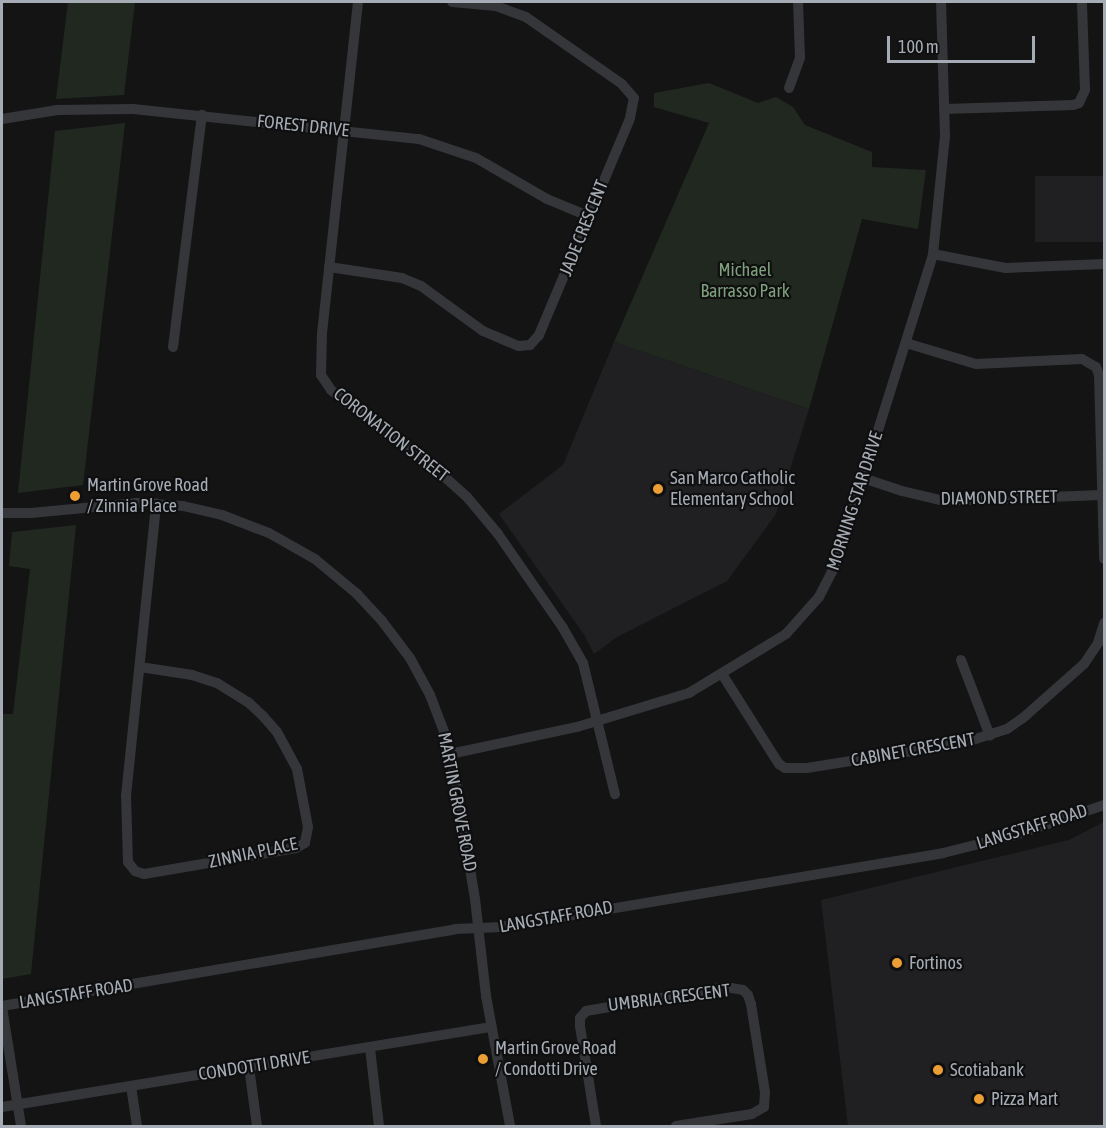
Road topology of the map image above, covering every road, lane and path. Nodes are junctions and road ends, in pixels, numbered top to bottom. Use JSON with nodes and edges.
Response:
{"nodes":[{"id":1,"x":358,"y":2,"type":"edge"},
{"id":2,"x":452,"y":2,"type":"edge"},
{"id":3,"x":798,"y":2,"type":"edge"},
{"id":4,"x":940,"y":2,"type":"edge"},
{"id":5,"x":1082,"y":2,"type":"edge"},
{"id":6,"x":497,"y":4,"type":"edge"},
{"id":7,"x":789,"y":88,"type":"dead end"},
{"id":8,"x":944,"y":109,"type":"junction"},
{"id":9,"x":202,"y":115,"type":"junction"},
{"id":10,"x":2,"y":119,"type":"edge"},
{"id":11,"x":344,"y":130,"type":"junction"},
{"id":12,"x":588,"y":216,"type":"junction"},
{"id":13,"x":933,"y":254,"type":"junction"},
{"id":14,"x":1104,"y":264,"type":"edge"},
{"id":15,"x":329,"y":267,"type":"junction"},
{"id":16,"x":906,"y":343,"type":"junction"},
{"id":17,"x":173,"y":347,"type":"dead end"},
{"id":18,"x":863,"y":478,"type":"junction"},
{"id":19,"x":1101,"y":495,"type":"junction"},
{"id":20,"x":156,"y":504,"type":"junction"},
{"id":21,"x":2,"y":513,"type":"edge"},
{"id":22,"x":1104,"y":560,"type":"edge"},
{"id":23,"x":1104,"y":623,"type":"edge"},
{"id":24,"x":961,"y":660,"type":"dead end"},
{"id":25,"x":140,"y":667,"type":"junction"},
{"id":26,"x":722,"y":674,"type":"junction"},
{"id":27,"x":597,"y":721,"type":"junction"},
{"id":28,"x":990,"y":736,"type":"junction"},
{"id":29,"x":450,"y":754,"type":"junction"},
{"id":30,"x":615,"y":794,"type":"dead end"},
{"id":31,"x":1104,"y":805,"type":"edge"},
{"id":32,"x":478,"y":928,"type":"junction"},
{"id":33,"x":2,"y":1007,"type":"edge"},
{"id":34,"x":491,"y":1027,"type":"junction"},
{"id":35,"x":370,"y":1048,"type":"junction"},
{"id":36,"x":249,"y":1067,"type":"junction"},
{"id":37,"x":131,"y":1086,"type":"junction"},
{"id":38,"x":17,"y":1105,"type":"junction"},
{"id":39,"x":2,"y":1107,"type":"edge"},
{"id":40,"x":21,"y":1126,"type":"edge"},
{"id":41,"x":137,"y":1126,"type":"edge"},
{"id":42,"x":257,"y":1126,"type":"edge"},
{"id":43,"x":379,"y":1126,"type":"edge"},
{"id":44,"x":510,"y":1126,"type":"edge"},
{"id":45,"x":596,"y":1126,"type":"edge"},
{"id":46,"x":676,"y":1126,"type":"edge"}],
"edges":[{"from":1,"to":11,"type":"street","name":"CORONATION STREET"},
{"from":2,"to":6,"type":"street","name":"JADE CRESCENT"},
{"from":3,"to":7,"type":"street"},
{"from":4,"to":8,"type":"street","name":"MORNING STAR DRIVE"},
{"from":5,"to":8,"type":"street"},
{"from":6,"to":12,"type":"street","name":"JADE CRESCENT"},
{"from":8,"to":13,"type":"street","name":"MORNING STAR DRIVE"},
{"from":9,"to":10,"type":"street","name":"FOREST DRIVE"},
{"from":9,"to":11,"type":"street","name":"FOREST DRIVE"},
{"from":9,"to":17,"type":"street"},
{"from":11,"to":12,"type":"street","name":"FOREST DRIVE"},
{"from":11,"to":15,"type":"street","name":"CORONATION STREET"},
{"from":12,"to":15,"type":"street","name":"JADE CRESCENT"},
{"from":13,"to":14,"type":"street"},
{"from":13,"to":16,"type":"street","name":"MORNING STAR DRIVE"},
{"from":15,"to":27,"type":"street","name":"CORONATION STREET"},
{"from":16,"to":18,"type":"street","name":"MORNING STAR DRIVE"},
{"from":16,"to":19,"type":"street"},
{"from":18,"to":19,"type":"street","name":"DIAMOND STREET"},
{"from":18,"to":26,"type":"street","name":"MORNING STAR DRIVE"},
{"from":19,"to":22,"type":"street"},
{"from":20,"to":21,"type":"street","name":"MARTIN GROVE ROAD"},
{"from":20,"to":25,"type":"street","name":"ZINNIA PLACE"},
{"from":20,"to":29,"type":"street","name":"MARTIN GROVE ROAD"},
{"from":23,"to":28,"type":"street","name":"CABINET CRESCENT"},
{"from":24,"to":28,"type":"street"},
{"from":25,"to":25,"type":"street","name":"ZINNIA PLACE"},
{"from":26,"to":27,"type":"street","name":"MORNING STAR DRIVE"},
{"from":26,"to":28,"type":"street","name":"CABINET CRESCENT"},
{"from":27,"to":29,"type":"street","name":"MORNING STAR DRIVE"},
{"from":27,"to":30,"type":"street","name":"CORONATION STREET"},
{"from":29,"to":32,"type":"street","name":"MARTIN GROVE ROAD"},
{"from":31,"to":32,"type":"street","name":"LANGSTAFF ROAD"},
{"from":32,"to":33,"type":"street","name":"LANGSTAFF ROAD"},
{"from":32,"to":34,"type":"street","name":"MARTIN GROVE ROAD"},
{"from":33,"to":38,"type":"street"},
{"from":34,"to":35,"type":"street","name":"CONDOTTI DRIVE"},
{"from":34,"to":44,"type":"street","name":"MARTIN GROVE ROAD"},
{"from":35,"to":36,"type":"street","name":"CONDOTTI DRIVE"},
{"from":35,"to":43,"type":"street"},
{"from":36,"to":37,"type":"street","name":"CONDOTTI DRIVE"},
{"from":36,"to":42,"type":"street"},
{"from":37,"to":38,"type":"street","name":"CONDOTTI DRIVE"},
{"from":37,"to":41,"type":"street"},
{"from":38,"to":39,"type":"street","name":"CONDOTTI DRIVE"},
{"from":38,"to":40,"type":"street"},
{"from":45,"to":46,"type":"street","name":"UMBRIA CRESCENT"}]}
